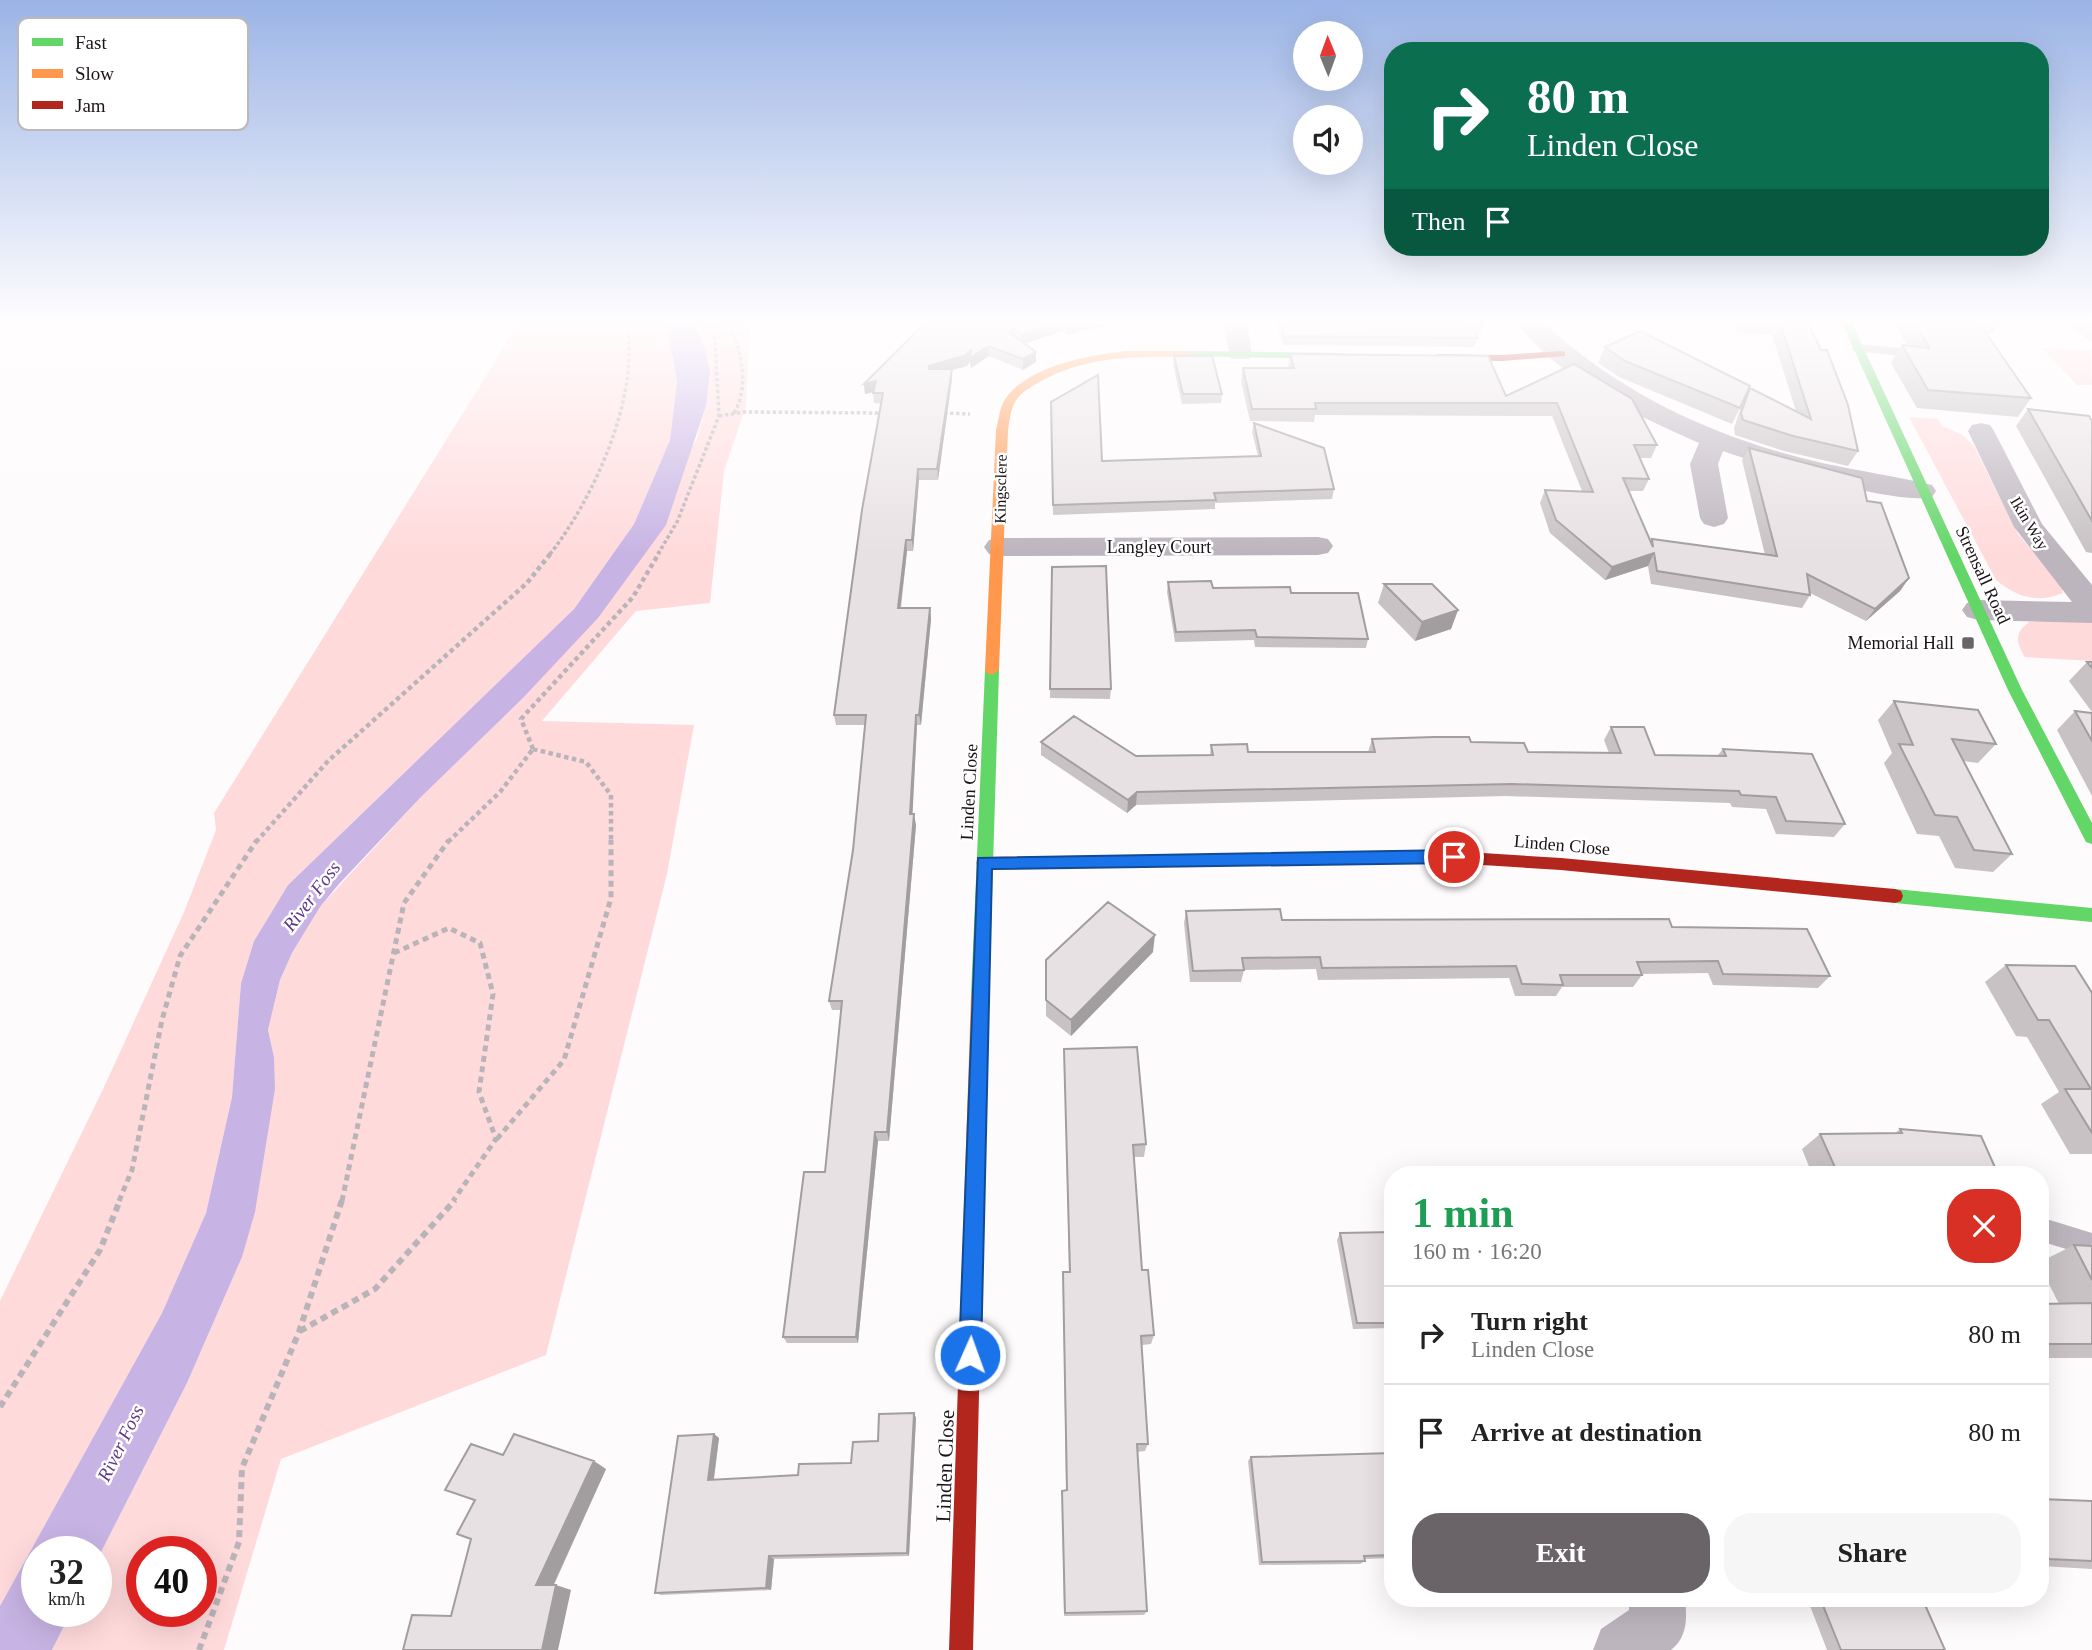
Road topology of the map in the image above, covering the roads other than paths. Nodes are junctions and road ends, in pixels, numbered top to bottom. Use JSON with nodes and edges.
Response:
{"nodes":[{"id":1,"x":1011,"y":400,"type":"edge"},
{"id":2,"x":1628,"y":400,"type":"edge"},
{"id":3,"x":1881,"y":400,"type":"edge"},
{"id":4,"x":1981,"y":431,"type":"dead end"},
{"id":5,"x":1716,"y":439,"type":"junction"},
{"id":6,"x":1922,"y":491,"type":"junction"},
{"id":7,"x":1715,"y":523,"type":"dead end"},
{"id":8,"x":1324,"y":546,"type":"dead end"},
{"id":9,"x":999,"y":547,"type":"junction"},
{"id":10,"x":2092,"y":606,"type":"edge"},
{"id":11,"x":1978,"y":610,"type":"junction"},
{"id":12,"x":2092,"y":613,"type":"edge"},
{"id":13,"x":992,"y":724,"type":"joint"},
{"id":14,"x":2092,"y":838,"type":"edge"},
{"id":15,"x":984,"y":863,"type":"junction"},
{"id":16,"x":2092,"y":915,"type":"edge"},
{"id":17,"x":2049,"y":1232,"type":"edge"},
{"id":18,"x":2092,"y":1245,"type":"edge"},
{"id":19,"x":1657,"y":1607,"type":"edge"},
{"id":20,"x":961,"y":1650,"type":"edge"},
{"id":21,"x":1622,"y":1650,"type":"edge"}],
"edges":[{"from":1,"to":9,"type":"street","name":"Kingsclere"},
{"from":2,"to":5,"type":"street"},
{"from":3,"to":6,"type":"street","name":"Strensall Road"},
{"from":4,"to":10,"type":"street","name":"Ikin Way"},
{"from":5,"to":6,"type":"street"},
{"from":5,"to":7,"type":"street"},
{"from":6,"to":11,"type":"street","name":"Strensall Road"},
{"from":8,"to":9,"type":"street","name":"Langley Court"},
{"from":9,"to":13,"type":"street","name":"Kingsclere"},
{"from":11,"to":12,"type":"street"},
{"from":11,"to":14,"type":"street","name":"Strensall Road"},
{"from":13,"to":15,"type":"street","name":"Linden Close"},
{"from":15,"to":16,"type":"street","name":"Linden Close"},
{"from":15,"to":20,"type":"street","name":"Linden Close"},
{"from":17,"to":18,"type":"lane"},
{"from":19,"to":21,"type":"street"}]}
